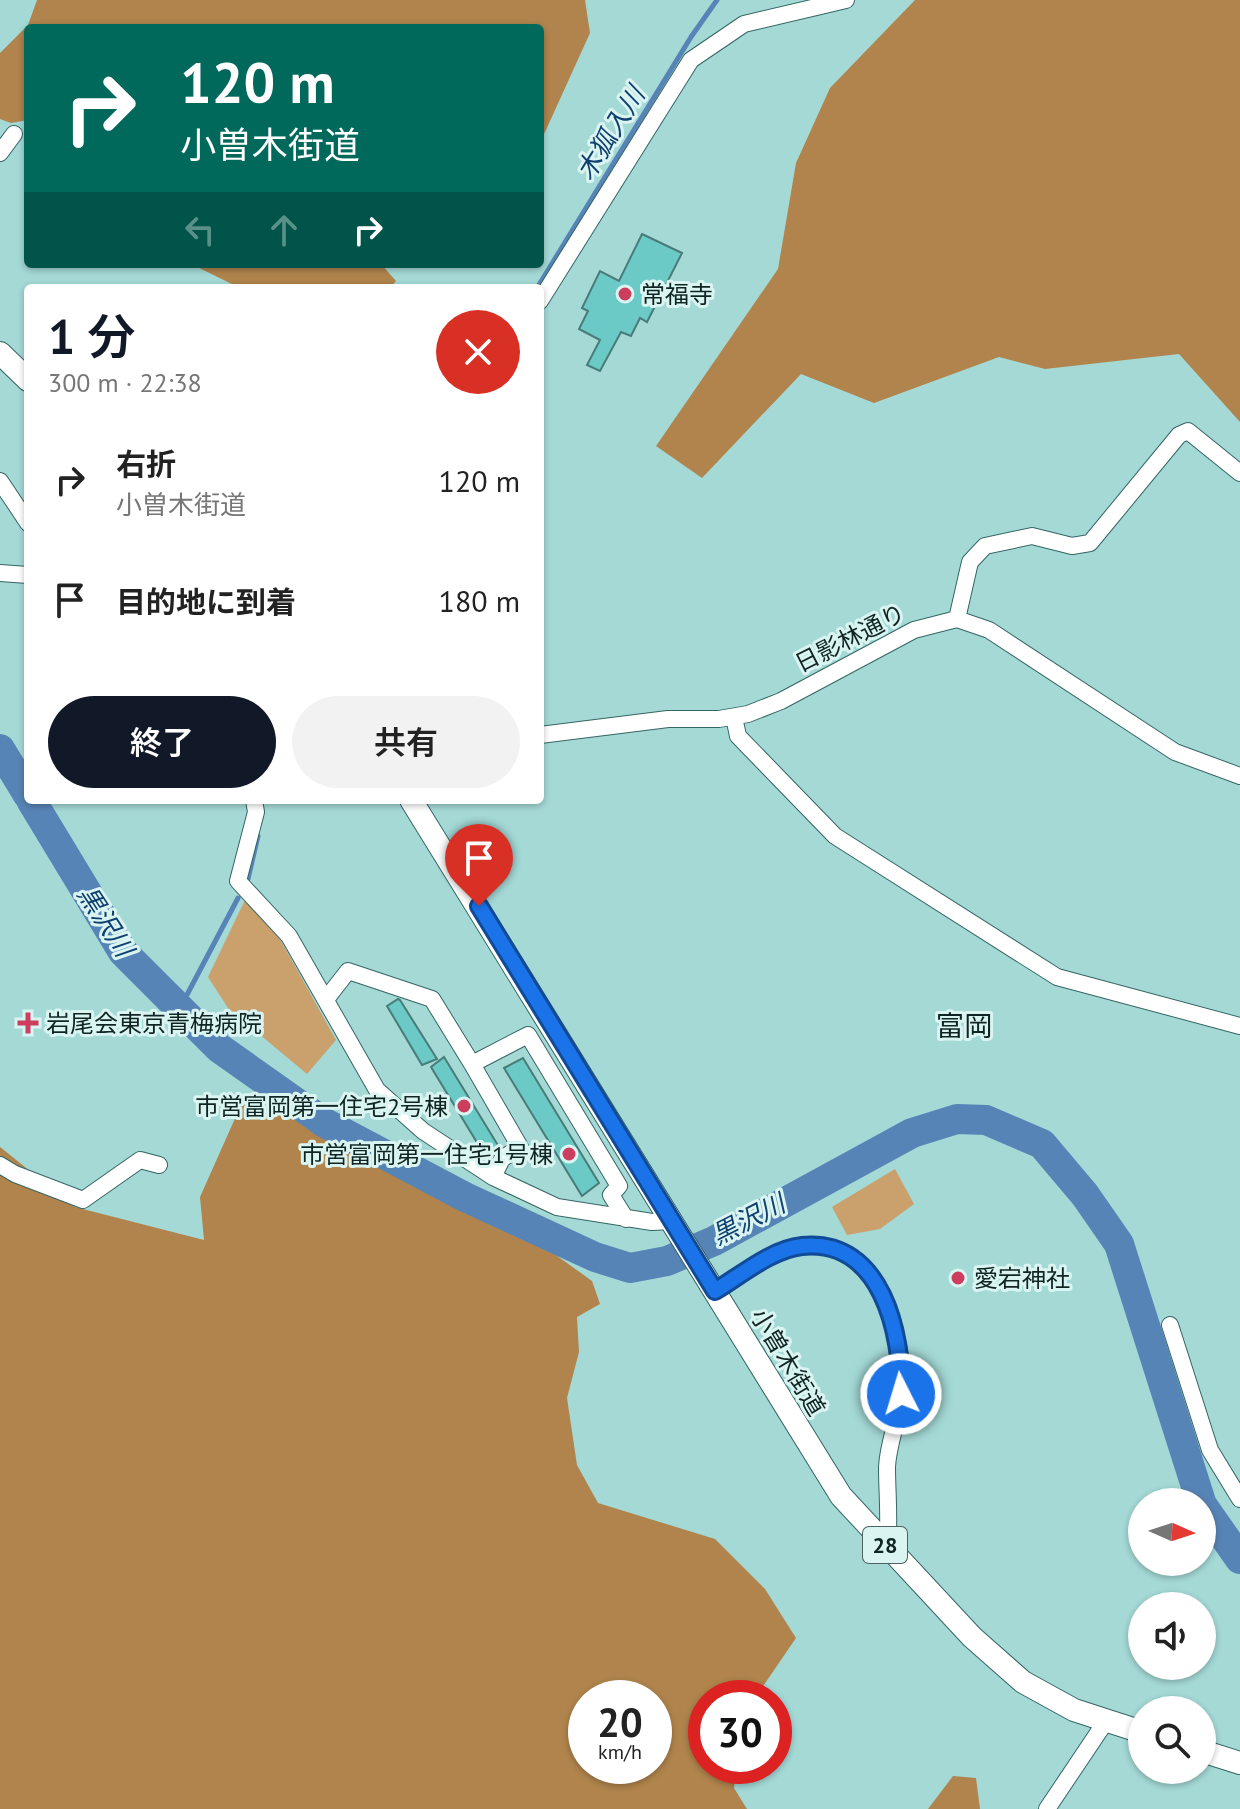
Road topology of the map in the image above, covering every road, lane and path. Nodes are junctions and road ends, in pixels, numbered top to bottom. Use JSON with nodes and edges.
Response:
{"nodes":[{"id":1,"x":846,"y":0,"type":"edge"},
{"id":2,"x":14,"y":134,"type":"dead end"},
{"id":3,"x":0,"y":153,"type":"edge"},
{"id":4,"x":544,"y":295,"type":"edge"},
{"id":5,"x":0,"y":353,"type":"edge"},
{"id":6,"x":24,"y":376,"type":"edge"},
{"id":7,"x":1240,"y":473,"type":"edge"},
{"id":8,"x":0,"y":481,"type":"edge"},
{"id":9,"x":24,"y":517,"type":"edge"},
{"id":10,"x":0,"y":573,"type":"edge"},
{"id":11,"x":24,"y":575,"type":"edge"},
{"id":12,"x":957,"y":619,"type":"junction"},
{"id":13,"x":734,"y":717,"type":"junction"},
{"id":14,"x":544,"y":734,"type":"edge"},
{"id":15,"x":1240,"y":776,"type":"edge"},
{"id":16,"x":255,"y":804,"type":"edge"},
{"id":17,"x":413,"y":804,"type":"edge"},
{"id":18,"x":327,"y":998,"type":"junction"},
{"id":19,"x":1240,"y":1026,"type":"edge"},
{"id":20,"x":472,"y":1064,"type":"junction"},
{"id":21,"x":0,"y":1165,"type":"edge"},
{"id":22,"x":159,"y":1165,"type":"dead end"},
{"id":23,"x":493,"y":1177,"type":"junction"},
{"id":24,"x":626,"y":1219,"type":"junction"},
{"id":25,"x":673,"y":1224,"type":"junction"},
{"id":26,"x":710,"y":1283,"type":"junction"},
{"id":27,"x":1170,"y":1325,"type":"dead end"},
{"id":28,"x":1240,"y":1499,"type":"edge"},
{"id":29,"x":887,"y":1547,"type":"junction"},
{"id":30,"x":1106,"y":1721,"type":"junction"},
{"id":31,"x":1128,"y":1728,"type":"edge"},
{"id":32,"x":1216,"y":1755,"type":"edge"},
{"id":33,"x":1240,"y":1763,"type":"edge"},
{"id":34,"x":1047,"y":1809,"type":"edge"}],
"edges":[{"from":1,"to":4,"type":"street"},
{"from":2,"to":3,"type":"street"},
{"from":5,"to":6,"type":"main road"},
{"from":7,"to":12,"type":"street"},
{"from":8,"to":9,"type":"street"},
{"from":10,"to":11,"type":"street"},
{"from":12,"to":13,"type":"street","name":"日影林通り"},
{"from":12,"to":15,"type":"street"},
{"from":13,"to":14,"type":"street","name":"日影林通り"},
{"from":13,"to":19,"type":"street"},
{"from":16,"to":18,"type":"street"},
{"from":17,"to":25,"type":"main road","name":"小曽木街道","number":"28"},
{"from":18,"to":20,"type":"street"},
{"from":18,"to":23,"type":"street"},
{"from":20,"to":23,"type":"street"},
{"from":20,"to":24,"type":"street"},
{"from":21,"to":22,"type":"street"},
{"from":23,"to":24,"type":"street"},
{"from":24,"to":25,"type":"street"},
{"from":25,"to":26,"type":"main road","name":"小曽木街道","number":"28"},
{"from":26,"to":29,"type":"main road","name":"小曽木街道","number":"28"},
{"from":26,"to":29,"type":"street"},
{"from":27,"to":28,"type":"street"},
{"from":29,"to":30,"type":"main road","name":"小曽木街道","number":"28"},
{"from":30,"to":31,"type":"main road","name":"小曽木街道","number":"28"},
{"from":30,"to":34,"type":"street"},
{"from":32,"to":33,"type":"main road"}]}
